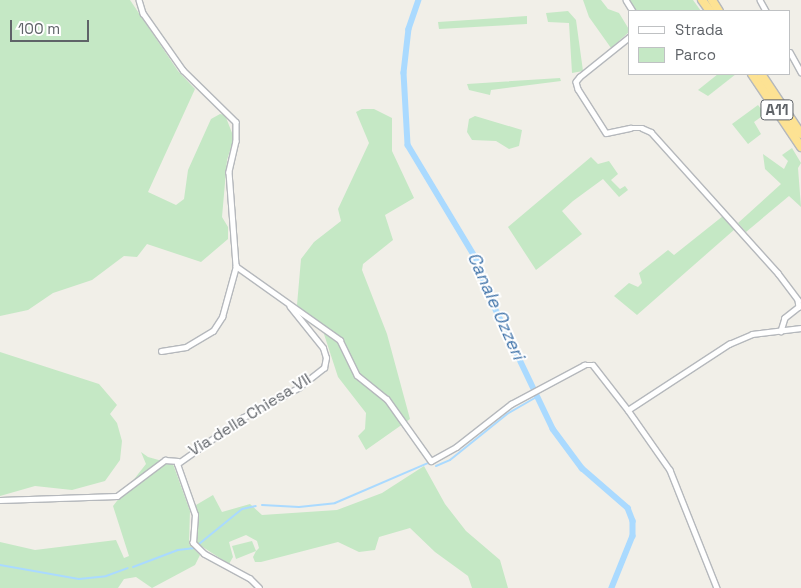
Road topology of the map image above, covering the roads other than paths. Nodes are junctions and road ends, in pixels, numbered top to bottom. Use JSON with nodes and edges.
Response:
{"nodes":[{"id":1,"x":139,"y":0,"type":"edge"},
{"id":2,"x":628,"y":39,"type":"edge"},
{"id":3,"x":791,"y":54,"type":"edge"},
{"id":4,"x":801,"y":72,"type":"edge"},
{"id":5,"x":753,"y":75,"type":"edge"},
{"id":6,"x":762,"y":75,"type":"edge"},
{"id":7,"x":801,"y":134,"type":"edge"},
{"id":8,"x":801,"y":147,"type":"edge"},
{"id":9,"x":236,"y":266,"type":"junction"},
{"id":10,"x":290,"y":307,"type":"junction"},
{"id":11,"x":801,"y":328,"type":"edge"},
{"id":12,"x":781,"y":331,"type":"junction"},
{"id":13,"x":161,"y":351,"type":"dead end"},
{"id":14,"x":628,"y":410,"type":"junction"},
{"id":15,"x":178,"y":461,"type":"junction"},
{"id":16,"x":0,"y":500,"type":"edge"},
{"id":17,"x":258,"y":588,"type":"edge"},
{"id":18,"x":717,"y":588,"type":"edge"}],
"edges":[{"from":1,"to":9,"type":"street"},
{"from":2,"to":12,"type":"street"},
{"from":3,"to":4,"type":"street"},
{"from":5,"to":8,"type":"highway","number":"A11"},
{"from":6,"to":7,"type":"highway","number":"A11"},
{"from":9,"to":10,"type":"street"},
{"from":9,"to":13,"type":"street"},
{"from":10,"to":14,"type":"street"},
{"from":10,"to":15,"type":"street","name":"Via della Chiesa VII"},
{"from":11,"to":12,"type":"street"},
{"from":12,"to":14,"type":"street"},
{"from":14,"to":18,"type":"street"},
{"from":15,"to":16,"type":"street"},
{"from":15,"to":17,"type":"street","name":"Via della Chiesa VII"}]}
